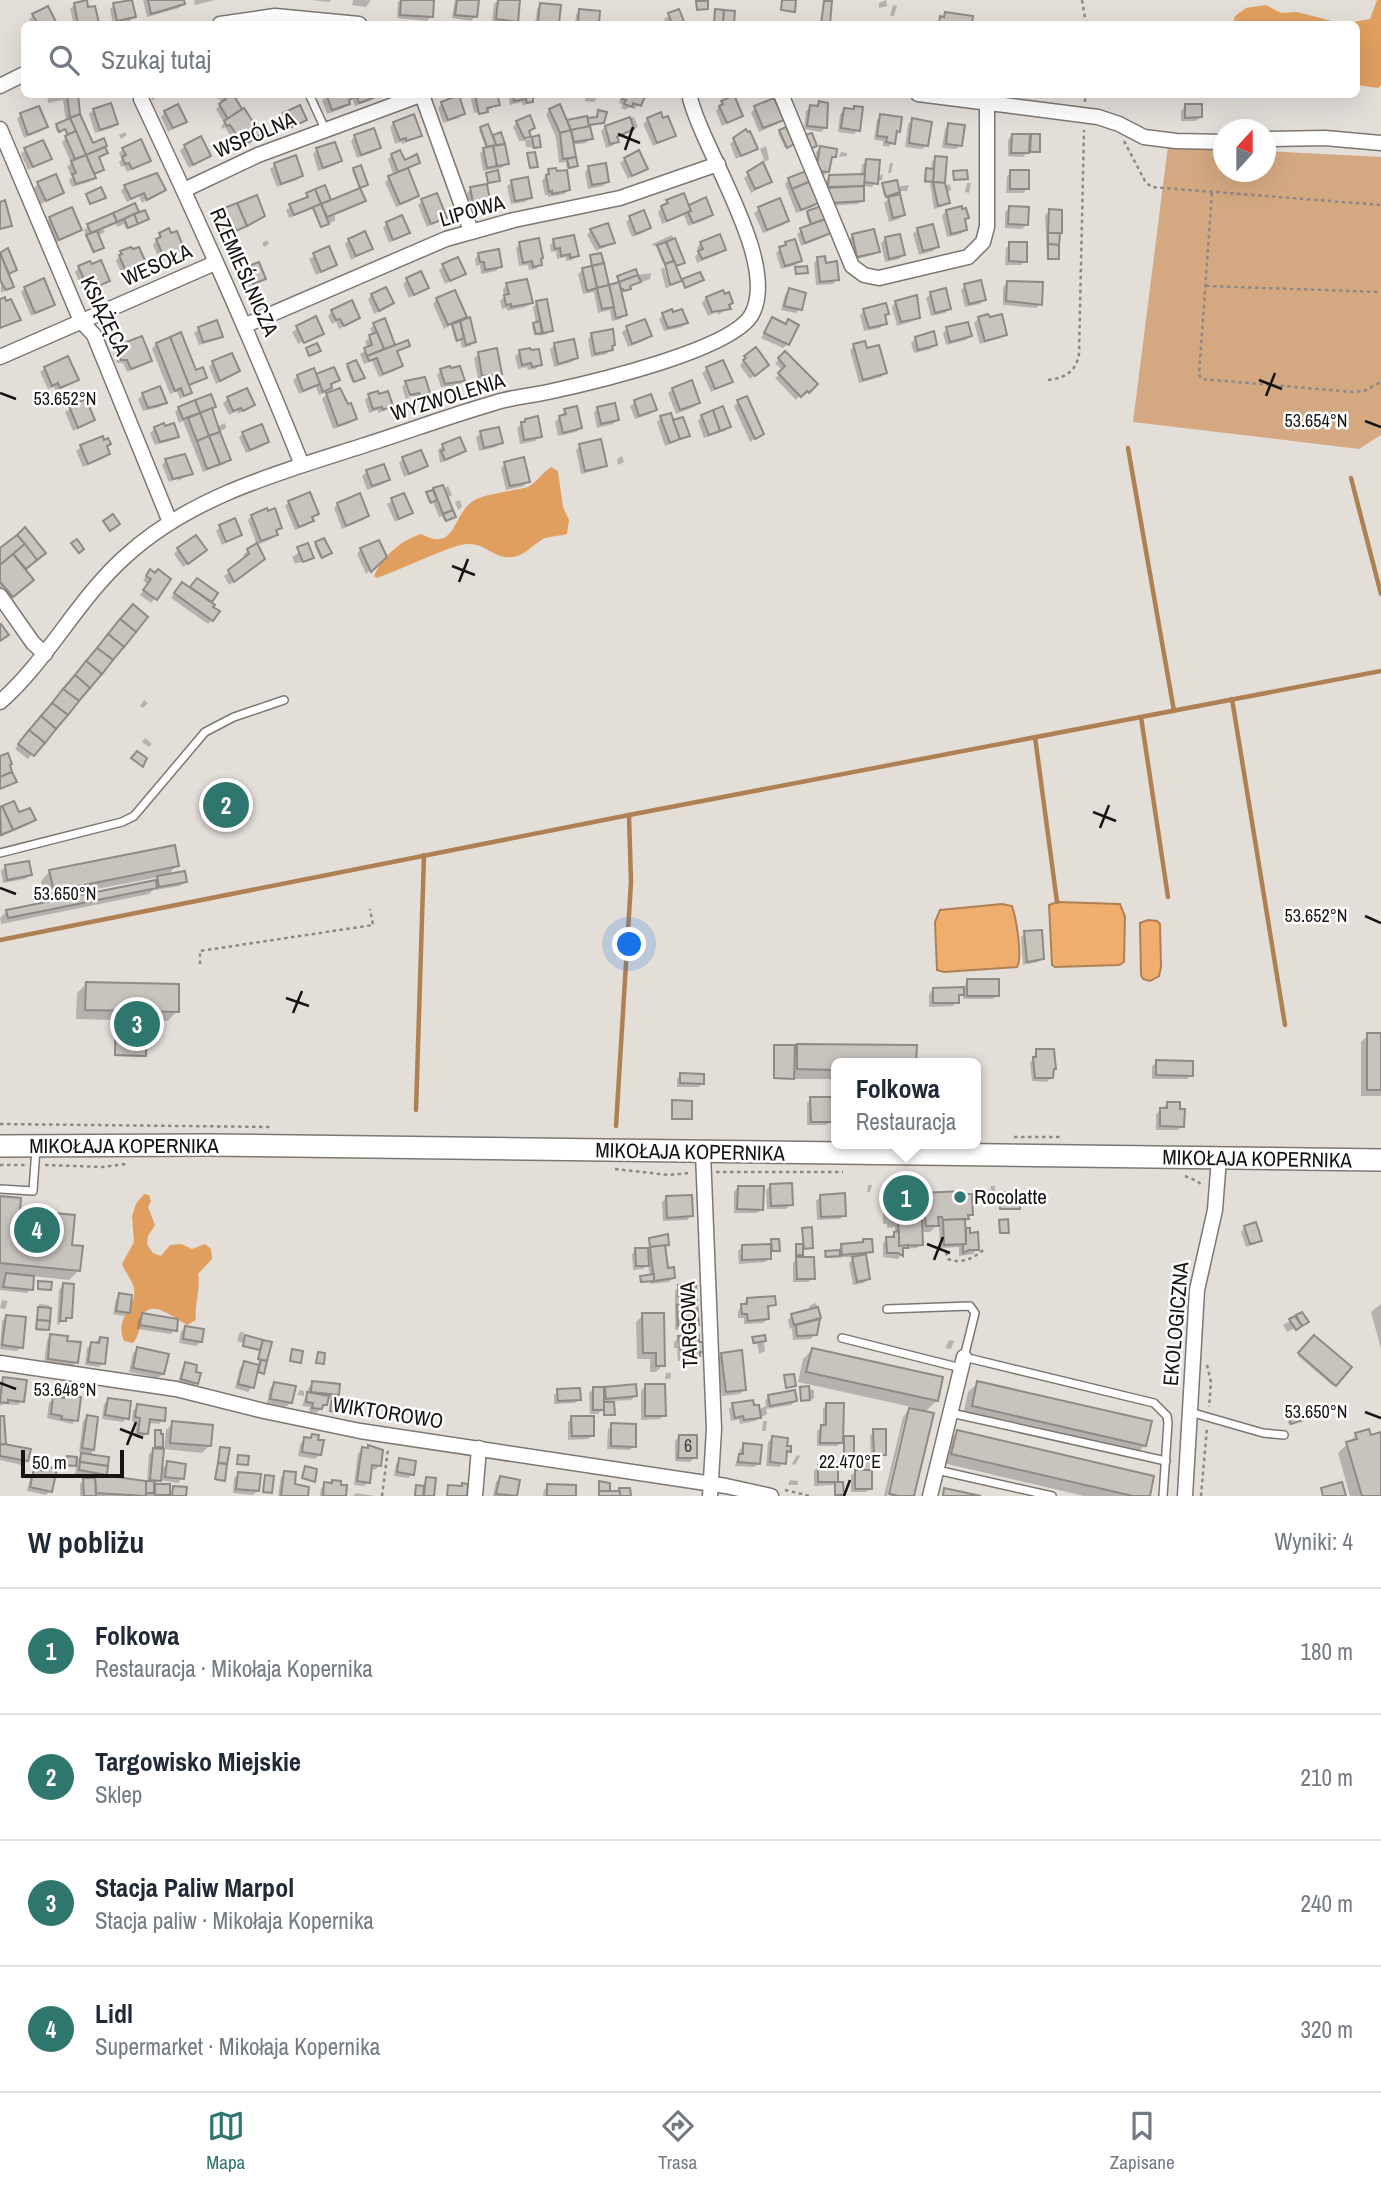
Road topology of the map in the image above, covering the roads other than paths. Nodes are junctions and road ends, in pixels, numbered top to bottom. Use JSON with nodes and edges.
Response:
{"nodes":[{"id":1,"x":237,"y":21,"type":"edge"},
{"id":2,"x":292,"y":21,"type":"edge"},
{"id":3,"x":21,"y":76,"type":"edge"},
{"id":4,"x":0,"y":86,"type":"edge"},
{"id":5,"x":311,"y":98,"type":"edge"},
{"id":6,"x":414,"y":98,"type":"edge"},
{"id":7,"x":424,"y":98,"type":"edge"},
{"id":8,"x":691,"y":98,"type":"edge"},
{"id":9,"x":783,"y":98,"type":"edge"},
{"id":10,"x":948,"y":98,"type":"edge"},
{"id":11,"x":141,"y":99,"type":"dead end"},
{"id":12,"x":986,"y":103,"type":"junction"},
{"id":13,"x":0,"y":129,"type":"edge"},
{"id":14,"x":325,"y":129,"type":"junction"},
{"id":15,"x":1276,"y":139,"type":"edge"},
{"id":16,"x":1213,"y":142,"type":"edge"},
{"id":17,"x":1381,"y":142,"type":"edge"},
{"id":18,"x":1276,"y":145,"type":"edge"},
{"id":19,"x":1381,"y":150,"type":"edge"},
{"id":20,"x":718,"y":164,"type":"junction"},
{"id":21,"x":184,"y":190,"type":"junction"},
{"id":22,"x":471,"y":231,"type":"junction"},
{"id":23,"x":215,"y":263,"type":"junction"},
{"id":24,"x":81,"y":321,"type":"junction"},
{"id":25,"x":246,"y":325,"type":"junction"},
{"id":26,"x":0,"y":356,"type":"edge"},
{"id":27,"x":302,"y":465,"type":"junction"},
{"id":28,"x":170,"y":522,"type":"junction"},
{"id":29,"x":0,"y":596,"type":"edge"},
{"id":30,"x":45,"y":654,"type":"junction"},
{"id":31,"x":284,"y":700,"type":"dead end"},
{"id":32,"x":0,"y":702,"type":"edge"},
{"id":33,"x":0,"y":853,"type":"edge"},
{"id":34,"x":0,"y":1146,"type":"edge"},
{"id":35,"x":36,"y":1146,"type":"junction"},
{"id":36,"x":703,"y":1153,"type":"junction"},
{"id":37,"x":1219,"y":1158,"type":"junction"},
{"id":38,"x":1381,"y":1160,"type":"edge"},
{"id":39,"x":0,"y":1189,"type":"edge"},
{"id":40,"x":887,"y":1309,"type":"dead end"},
{"id":41,"x":842,"y":1338,"type":"dead end"},
{"id":42,"x":962,"y":1362,"type":"junction"},
{"id":43,"x":0,"y":1363,"type":"edge"},
{"id":44,"x":1189,"y":1412,"type":"junction"},
{"id":45,"x":950,"y":1413,"type":"junction"},
{"id":46,"x":1284,"y":1435,"type":"dead end"},
{"id":47,"x":479,"y":1448,"type":"junction"},
{"id":48,"x":1166,"y":1461,"type":"junction"},
{"id":49,"x":937,"y":1470,"type":"junction"},
{"id":50,"x":711,"y":1490,"type":"edge"},
{"id":51,"x":773,"y":1492,"type":"edge"},
{"id":52,"x":475,"y":1496,"type":"edge"},
{"id":53,"x":930,"y":1496,"type":"edge"},
{"id":54,"x":1052,"y":1496,"type":"edge"},
{"id":55,"x":1163,"y":1496,"type":"edge"},
{"id":56,"x":1185,"y":1496,"type":"edge"}],
"edges":[{"from":1,"to":2,"type":"street"},
{"from":3,"to":4,"type":"street"},
{"from":5,"to":14,"type":"lane"},
{"from":6,"to":14,"type":"street","name":"WSPÓLNA"},
{"from":7,"to":22,"type":"street"},
{"from":8,"to":20,"type":"street","name":"WYZWOLENIA"},
{"from":9,"to":12,"type":"street"},
{"from":10,"to":12,"type":"street"},
{"from":11,"to":21,"type":"street","name":"RZEMIEŚLNICZA"},
{"from":12,"to":16,"type":"street"},
{"from":13,"to":24,"type":"street","name":"KSIĄŻĘCA"},
{"from":14,"to":21,"type":"street","name":"WSPÓLNA"},
{"from":15,"to":17,"type":"street"},
{"from":18,"to":19,"type":"street"},
{"from":20,"to":22,"type":"street","name":"LIPOWA"},
{"from":20,"to":27,"type":"street","name":"WYZWOLENIA"},
{"from":21,"to":23,"type":"street","name":"RZEMIEŚLNICZA"},
{"from":22,"to":25,"type":"street","name":"LIPOWA"},
{"from":23,"to":24,"type":"street","name":"WESOŁA"},
{"from":23,"to":25,"type":"street","name":"RZEMIEŚLNICZA"},
{"from":24,"to":26,"type":"street","name":"WESOŁA"},
{"from":24,"to":28,"type":"street","name":"KSIĄŻĘCA"},
{"from":25,"to":27,"type":"street","name":"RZEMIEŚLNICZA"},
{"from":27,"to":28,"type":"street","name":"WYZWOLENIA"},
{"from":28,"to":30,"type":"street","name":"WYZWOLENIA"},
{"from":29,"to":30,"type":"street"},
{"from":30,"to":32,"type":"street","name":"WYZWOLENIA"},
{"from":31,"to":33,"type":"lane"},
{"from":34,"to":35,"type":"main road","name":"MIKOŁAJA KOPERNIKA"},
{"from":35,"to":36,"type":"main road","name":"MIKOŁAJA KOPERNIKA"},
{"from":35,"to":39,"type":"lane"},
{"from":36,"to":37,"type":"main road","name":"MIKOŁAJA KOPERNIKA"},
{"from":36,"to":50,"type":"street","name":"TARGOWA"},
{"from":37,"to":38,"type":"main road","name":"MIKOŁAJA KOPERNIKA"},
{"from":37,"to":44,"type":"street","name":"EKOLOGICZNA"},
{"from":40,"to":42,"type":"lane"},
{"from":41,"to":42,"type":"lane"},
{"from":42,"to":45,"type":"street"},
{"from":42,"to":48,"type":"lane"},
{"from":43,"to":47,"type":"street","name":"WIKTOROWO"},
{"from":44,"to":46,"type":"lane"},
{"from":44,"to":56,"type":"street","name":"EKOLOGICZNA"},
{"from":45,"to":48,"type":"lane"},
{"from":45,"to":49,"type":"street"},
{"from":47,"to":50,"type":"street","name":"WIKTOROWO"},
{"from":47,"to":52,"type":"street"},
{"from":48,"to":55,"type":"lane"},
{"from":49,"to":53,"type":"street"},
{"from":49,"to":54,"type":"lane"},
{"from":50,"to":51,"type":"street","name":"WIKTOROWO"}]}
